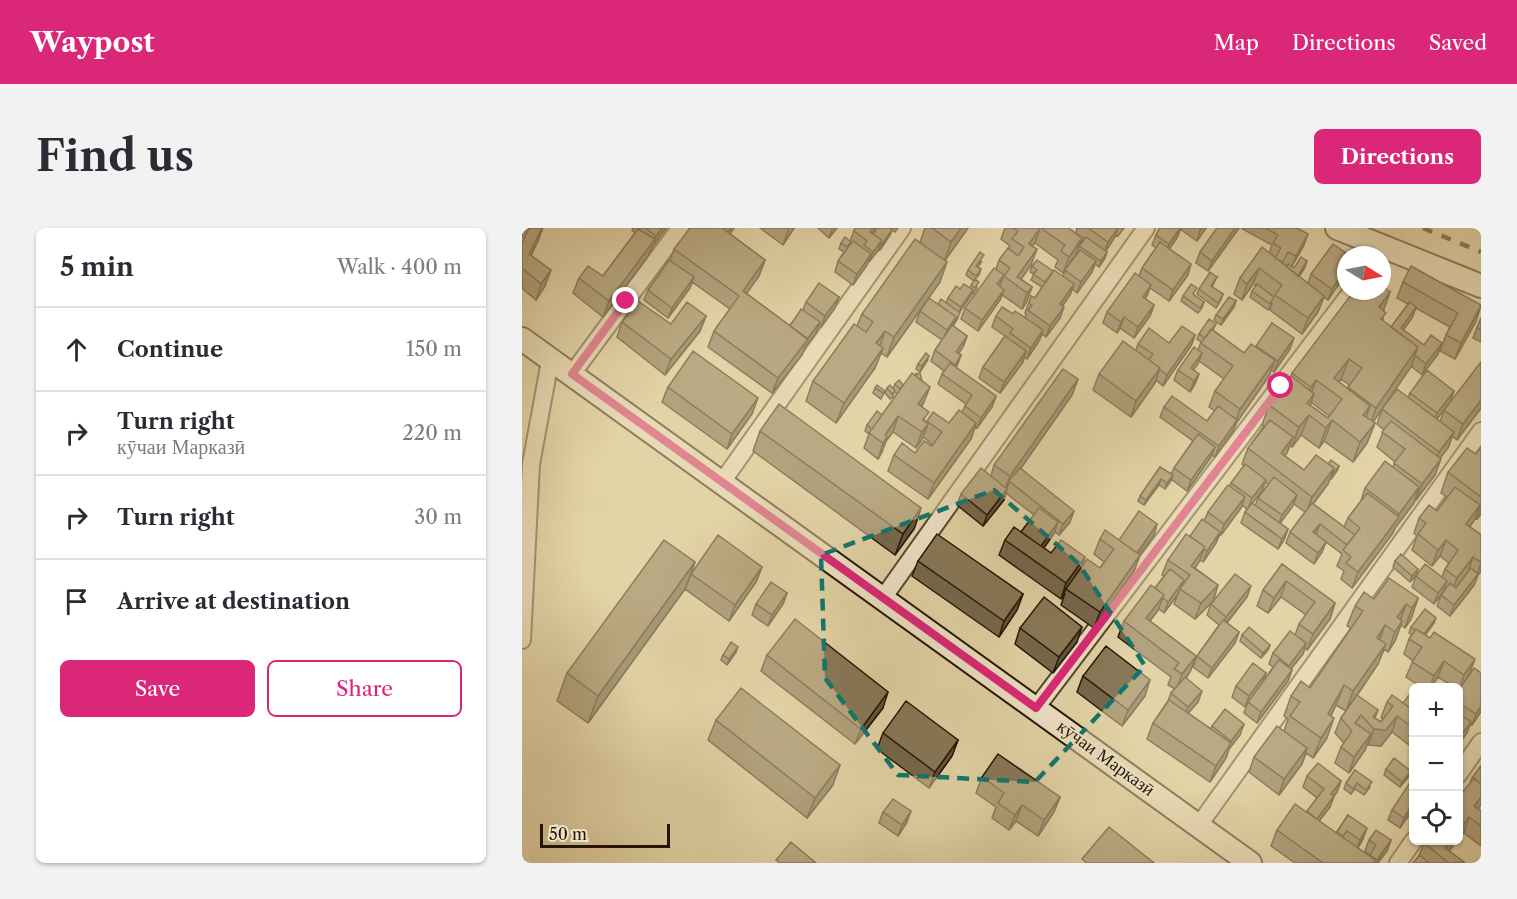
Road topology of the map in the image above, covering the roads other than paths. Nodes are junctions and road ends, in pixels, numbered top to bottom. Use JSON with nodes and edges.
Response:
{"nodes":[{"id":1,"x":680,"y":228,"type":"edge"},
{"id":2,"x":902,"y":228,"type":"edge"},
{"id":3,"x":1146,"y":228,"type":"edge"},
{"id":4,"x":1337,"y":228,"type":"edge"},
{"id":5,"x":1373,"y":246,"type":"edge"},
{"id":6,"x":1391,"y":254,"type":"edge"},
{"id":7,"x":1481,"y":286,"type":"edge"},
{"id":8,"x":1345,"y":300,"type":"edge"},
{"id":9,"x":522,"y":339,"type":"edge"},
{"id":10,"x":550,"y":361,"type":"junction"},
{"id":11,"x":572,"y":374,"type":"junction"},
{"id":12,"x":1481,"y":431,"type":"edge"},
{"id":13,"x":722,"y":482,"type":"junction"},
{"id":14,"x":883,"y":598,"type":"junction"},
{"id":15,"x":522,"y":640,"type":"edge"},
{"id":16,"x":1036,"y":708,"type":"junction"},
{"id":17,"x":1481,"y":742,"type":"edge"},
{"id":18,"x":1463,"y":768,"type":"edge"},
{"id":19,"x":1199,"y":825,"type":"junction"},
{"id":20,"x":1410,"y":845,"type":"edge"},
{"id":21,"x":1250,"y":863,"type":"edge"},
{"id":22,"x":1398,"y":863,"type":"edge"}],
"edges":[{"from":1,"to":11,"type":"street"},
{"from":2,"to":13,"type":"street"},
{"from":3,"to":14,"type":"street"},
{"from":4,"to":5,"type":"main road"},
{"from":6,"to":7,"type":"main road"},
{"from":8,"to":16,"type":"street"},
{"from":9,"to":10,"type":"main road","name":"кӯчаи Марказӣ"},
{"from":10,"to":11,"type":"main road","name":"кӯчаи Марказӣ"},
{"from":10,"to":15,"type":"street"},
{"from":11,"to":13,"type":"main road","name":"кӯчаи Марказӣ"},
{"from":12,"to":19,"type":"street"},
{"from":13,"to":14,"type":"main road","name":"кӯчаи Марказӣ"},
{"from":14,"to":16,"type":"main road","name":"кӯчаи Марказӣ"},
{"from":16,"to":19,"type":"main road","name":"кӯчаи Марказӣ"},
{"from":17,"to":18,"type":"street"},
{"from":19,"to":21,"type":"main road","name":"кӯчаи Марказӣ"},
{"from":20,"to":22,"type":"street"}]}
